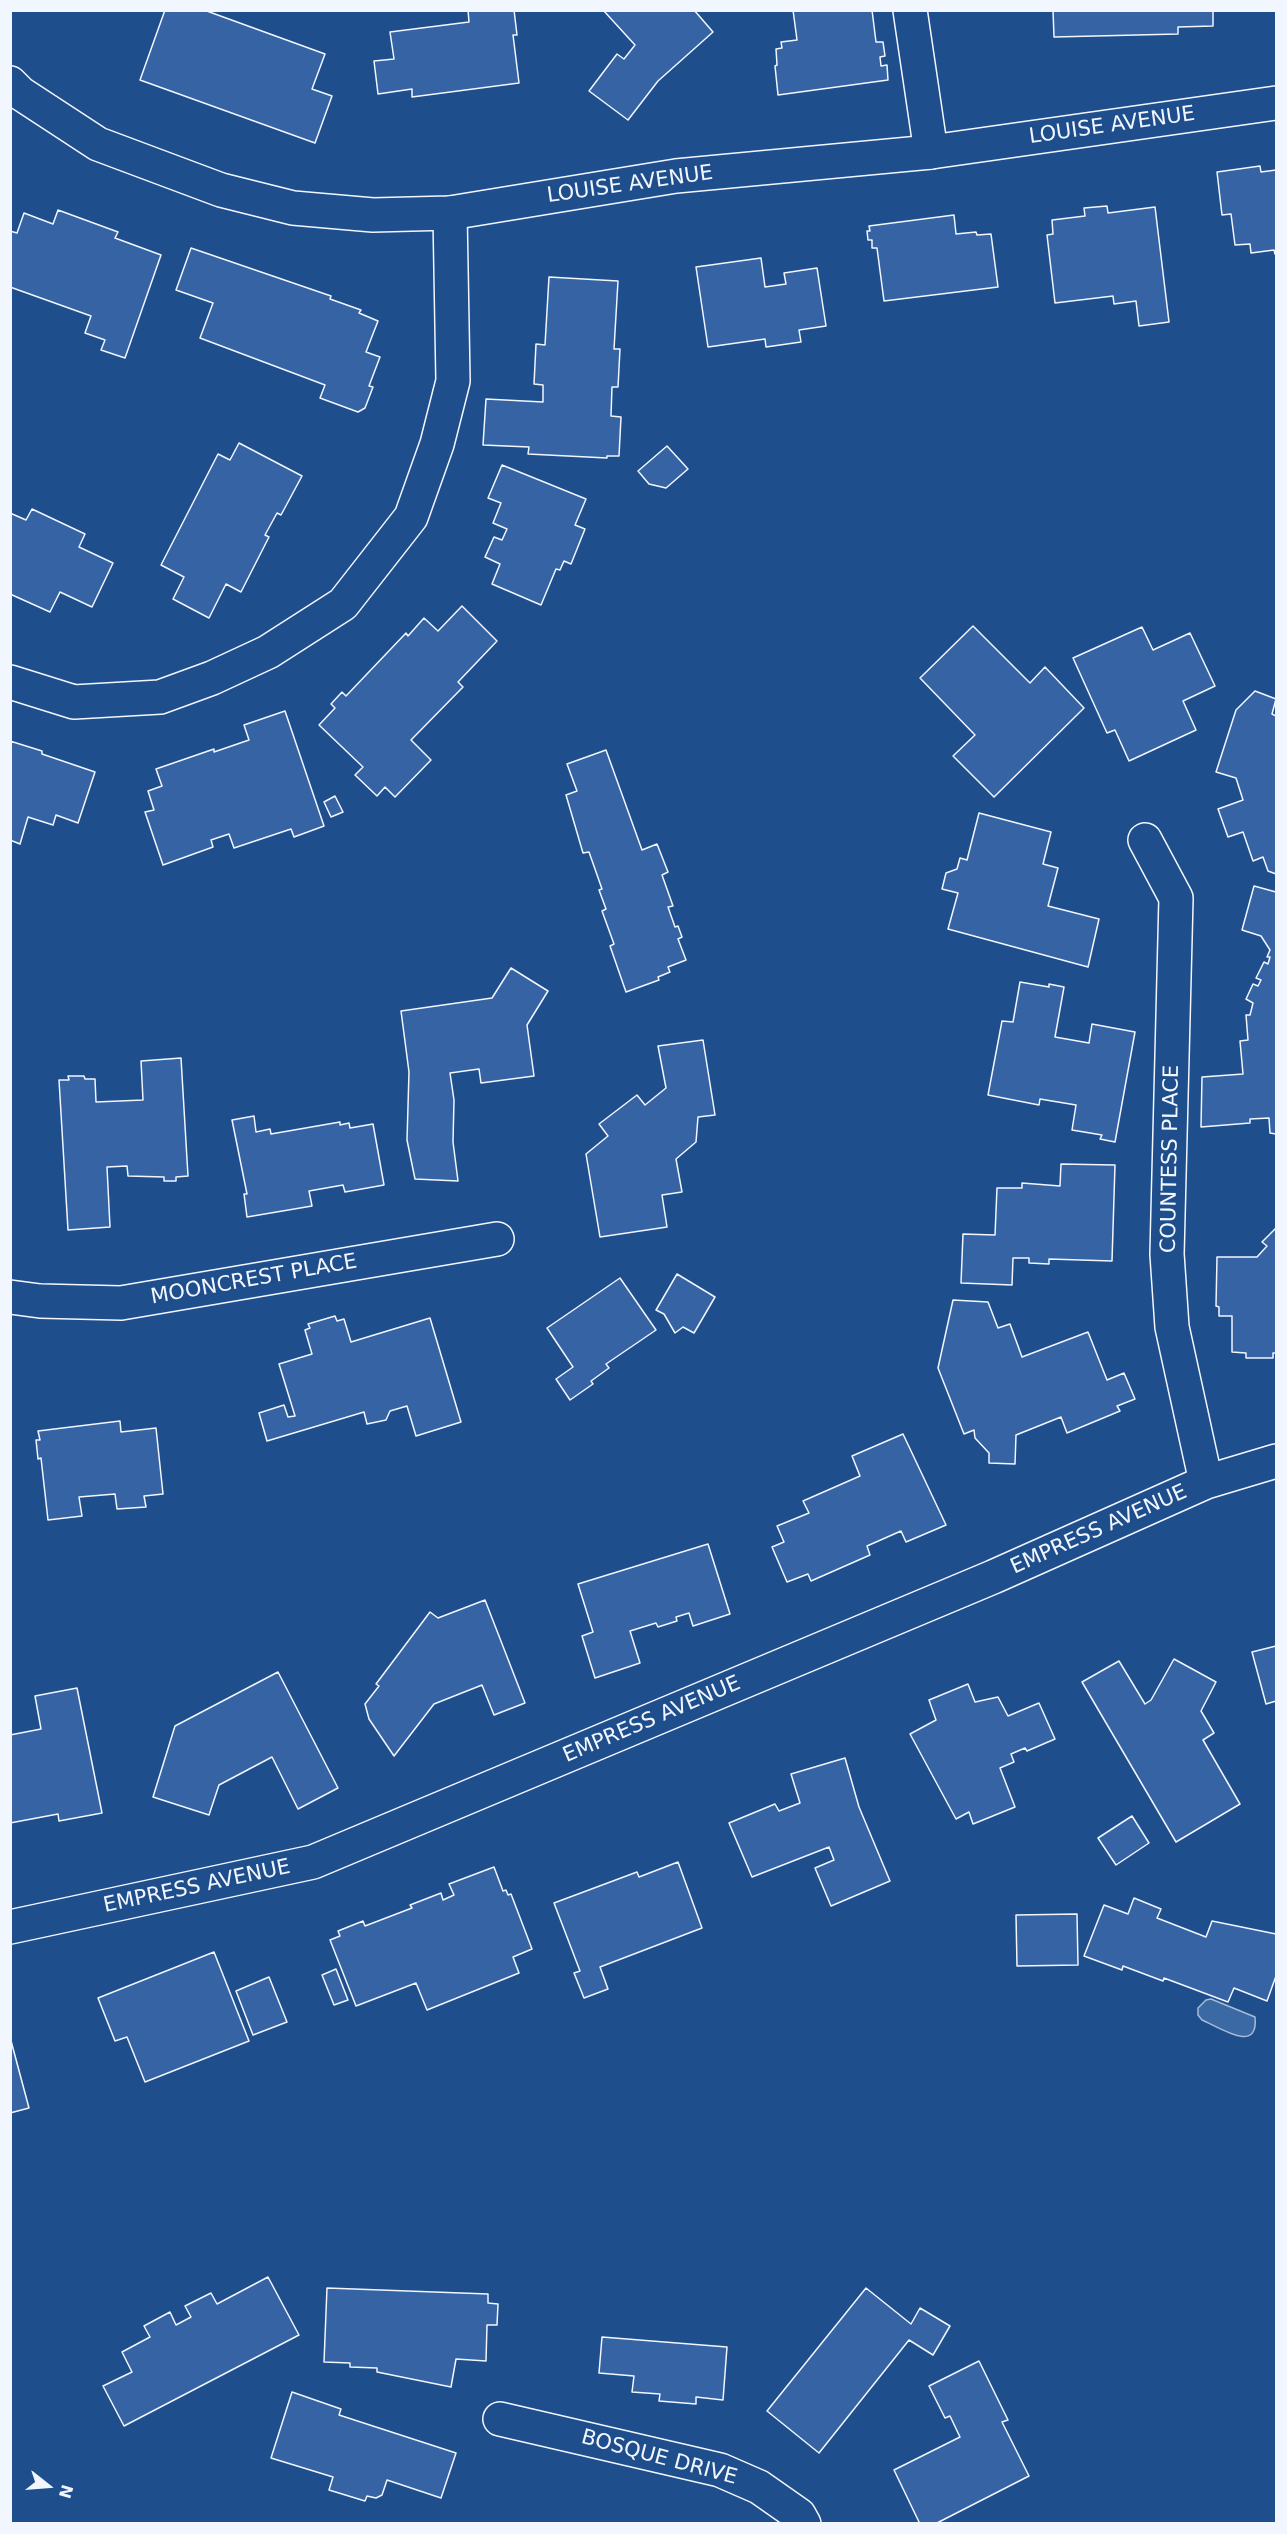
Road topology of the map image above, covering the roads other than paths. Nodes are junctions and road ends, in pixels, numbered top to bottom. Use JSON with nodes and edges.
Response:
{"nodes":[{"id":1,"x":910,"y":10,"type":"edge"},
{"id":2,"x":10,"y":83,"type":"edge"},
{"id":3,"x":1276,"y":103,"type":"edge"},
{"id":4,"x":931,"y":152,"type":"junction"},
{"id":5,"x":450,"y":213,"type":"junction"},
{"id":6,"x":10,"y":682,"type":"edge"},
{"id":7,"x":1145,"y":840,"type":"dead end"},
{"id":8,"x":497,"y":1239,"type":"dead end"},
{"id":9,"x":10,"y":1298,"type":"edge"},
{"id":10,"x":1276,"y":1461,"type":"edge"},
{"id":11,"x":1206,"y":1482,"type":"junction"},
{"id":12,"x":10,"y":1927,"type":"edge"},
{"id":13,"x":500,"y":2419,"type":"dead end"},
{"id":14,"x":804,"y":2523,"type":"edge"}],
"edges":[{"from":1,"to":4,"type":"street"},
{"from":2,"to":5,"type":"street","name":"LOUISE AVENUE"},
{"from":3,"to":4,"type":"street","name":"LOUISE AVENUE"},
{"from":4,"to":5,"type":"street","name":"LOUISE AVENUE"},
{"from":5,"to":6,"type":"street"},
{"from":7,"to":11,"type":"street","name":"COUNTESS PLACE"},
{"from":8,"to":9,"type":"street","name":"MOONCREST PLACE"},
{"from":10,"to":11,"type":"street","name":"EMPRESS AVENUE"},
{"from":11,"to":12,"type":"street","name":"EMPRESS AVENUE"},
{"from":13,"to":14,"type":"street","name":"BOSQUE DRIVE"}]}
